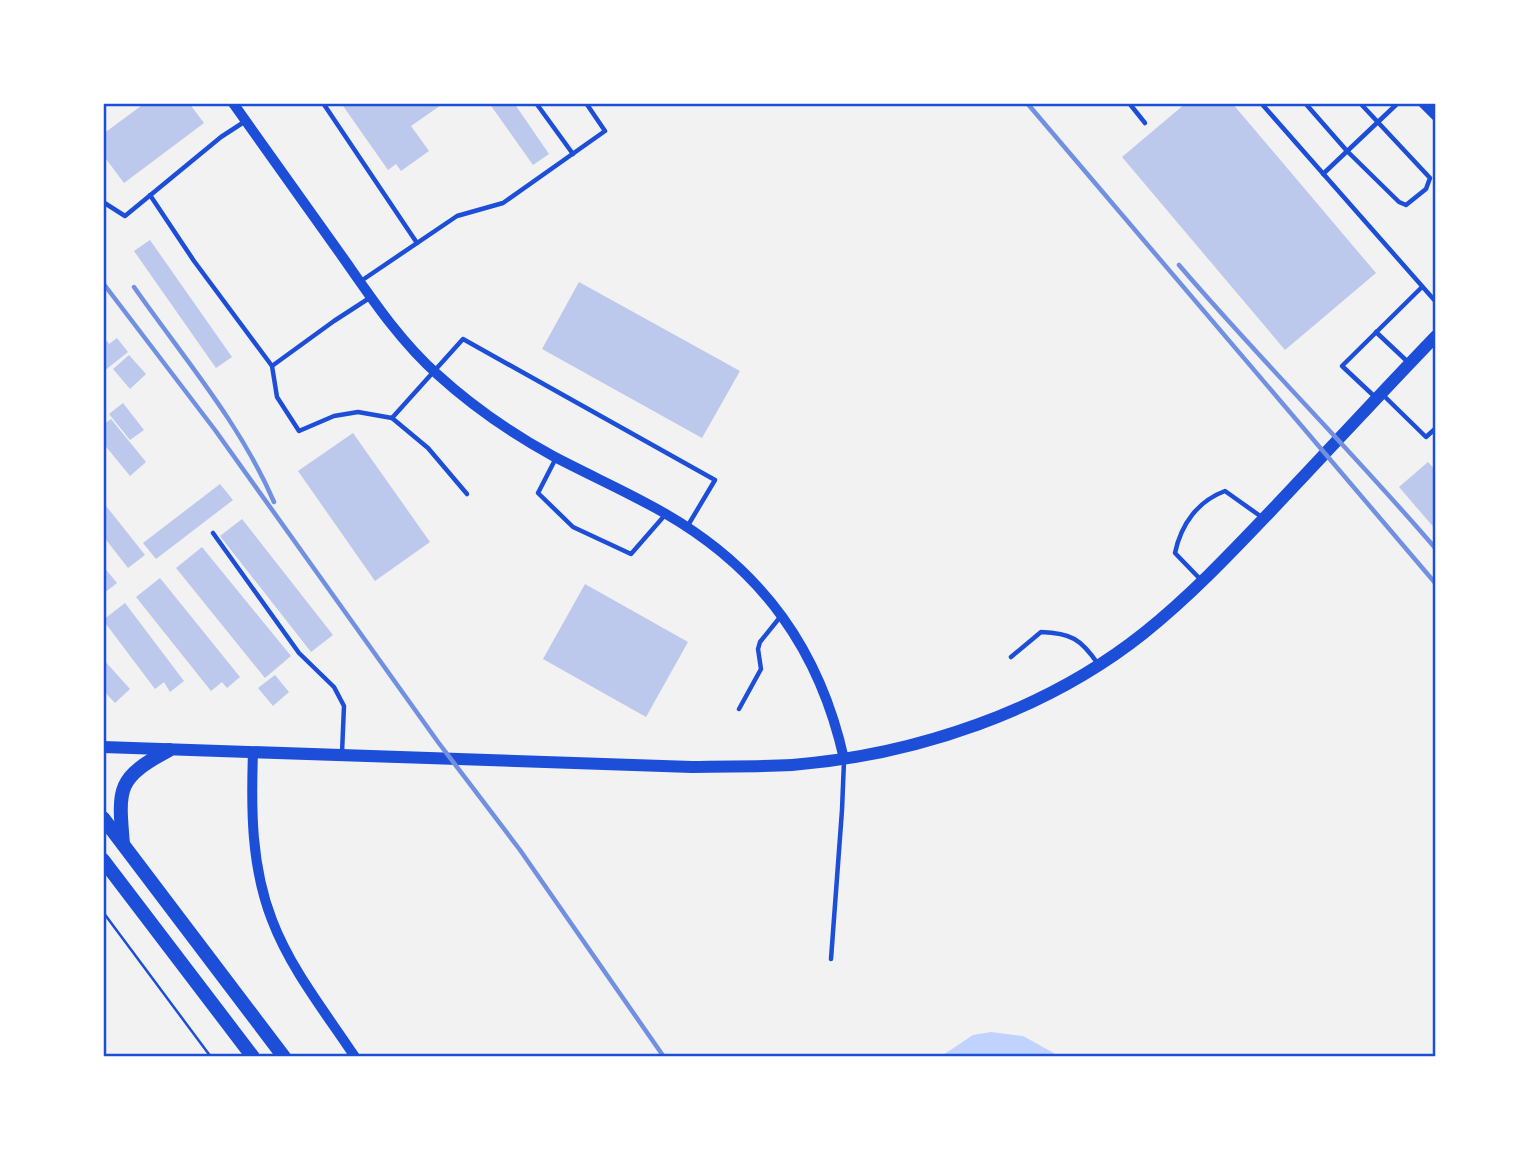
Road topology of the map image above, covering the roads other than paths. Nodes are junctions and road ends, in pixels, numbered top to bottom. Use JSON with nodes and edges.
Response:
{"nodes":[{"id":1,"x":233,"y":103,"type":"edge"},
{"id":2,"x":323,"y":103,"type":"edge"},
{"id":3,"x":536,"y":103,"type":"edge"},
{"id":4,"x":586,"y":103,"type":"edge"},
{"id":5,"x":1129,"y":103,"type":"edge"},
{"id":6,"x":1261,"y":103,"type":"edge"},
{"id":7,"x":1305,"y":103,"type":"edge"},
{"id":8,"x":1360,"y":103,"type":"edge"},
{"id":9,"x":1398,"y":103,"type":"edge"},
{"id":10,"x":1423,"y":103,"type":"edge"},
{"id":11,"x":1436,"y":116,"type":"edge"},
{"id":12,"x":246,"y":121,"type":"junction"},
{"id":13,"x":1145,"y":122,"type":"dead end"},
{"id":14,"x":1378,"y":122,"type":"junction"},
{"id":15,"x":1347,"y":151,"type":"junction"},
{"id":16,"x":573,"y":154,"type":"junction"},
{"id":17,"x":1323,"y":174,"type":"junction"},
{"id":18,"x":150,"y":195,"type":"junction"},
{"id":19,"x":103,"y":202,"type":"edge"},
{"id":20,"x":416,"y":243,"type":"junction"},
{"id":21,"x":360,"y":282,"type":"junction"},
{"id":22,"x":1422,"y":287,"type":"junction"},
{"id":23,"x":371,"y":298,"type":"junction"},
{"id":24,"x":1436,"y":302,"type":"edge"},
{"id":25,"x":1376,"y":332,"type":"junction"},
{"id":26,"x":1436,"y":336,"type":"edge"},
{"id":27,"x":1410,"y":363,"type":"junction"},
{"id":28,"x":272,"y":366,"type":"junction"},
{"id":29,"x":435,"y":372,"type":"junction"},
{"id":30,"x":1379,"y":396,"type":"junction"},
{"id":31,"x":392,"y":418,"type":"junction"},
{"id":32,"x":1436,"y":428,"type":"edge"},
{"id":33,"x":557,"y":457,"type":"junction"},
{"id":34,"x":467,"y":494,"type":"dead end"},
{"id":35,"x":666,"y":513,"type":"junction"},
{"id":36,"x":1264,"y":519,"type":"junction"},
{"id":37,"x":687,"y":527,"type":"junction"},
{"id":38,"x":213,"y":533,"type":"dead end"},
{"id":39,"x":1202,"y":582,"type":"junction"},
{"id":40,"x":782,"y":615,"type":"junction"},
{"id":41,"x":1011,"y":657,"type":"dead end"},
{"id":42,"x":1098,"y":665,"type":"junction"},
{"id":43,"x":739,"y":709,"type":"dead end"},
{"id":44,"x":103,"y":747,"type":"edge"},
{"id":45,"x":169,"y":750,"type":"junction"},
{"id":46,"x":253,"y":752,"type":"junction"},
{"id":47,"x":342,"y":754,"type":"junction"},
{"id":48,"x":844,"y":759,"type":"junction"},
{"id":49,"x":103,"y":818,"type":"edge"},
{"id":50,"x":124,"y":845,"type":"junction"},
{"id":51,"x":103,"y":860,"type":"edge"},
{"id":52,"x":831,"y":959,"type":"dead end"},
{"id":53,"x":253,"y":1057,"type":"edge"},
{"id":54,"x":284,"y":1057,"type":"edge"},
{"id":55,"x":355,"y":1057,"type":"edge"}],
"edges":[{"from":1,"to":12,"type":"street"},
{"from":2,"to":20,"type":"lane"},
{"from":3,"to":16,"type":"lane"},
{"from":4,"to":16,"type":"lane"},
{"from":5,"to":13,"type":"lane"},
{"from":6,"to":17,"type":"lane"},
{"from":7,"to":15,"type":"lane"},
{"from":8,"to":14,"type":"lane"},
{"from":9,"to":14,"type":"lane"},
{"from":10,"to":11,"type":"street"},
{"from":12,"to":18,"type":"lane"},
{"from":12,"to":21,"type":"street"},
{"from":14,"to":15,"type":"lane"},
{"from":14,"to":15,"type":"lane"},
{"from":15,"to":17,"type":"lane"},
{"from":16,"to":20,"type":"lane"},
{"from":17,"to":22,"type":"lane"},
{"from":18,"to":19,"type":"lane"},
{"from":18,"to":28,"type":"lane"},
{"from":20,"to":21,"type":"lane"},
{"from":21,"to":23,"type":"street"},
{"from":22,"to":24,"type":"lane"},
{"from":22,"to":25,"type":"lane"},
{"from":23,"to":28,"type":"lane"},
{"from":23,"to":29,"type":"street"},
{"from":25,"to":27,"type":"lane"},
{"from":25,"to":30,"type":"lane"},
{"from":26,"to":27,"type":"main road"},
{"from":27,"to":30,"type":"main road"},
{"from":28,"to":31,"type":"lane"},
{"from":29,"to":31,"type":"lane"},
{"from":29,"to":33,"type":"street"},
{"from":29,"to":37,"type":"lane"},
{"from":30,"to":32,"type":"lane"},
{"from":30,"to":36,"type":"main road"},
{"from":31,"to":34,"type":"lane"},
{"from":33,"to":35,"type":"street"},
{"from":33,"to":35,"type":"lane"},
{"from":35,"to":37,"type":"street"},
{"from":36,"to":39,"type":"main road"},
{"from":36,"to":39,"type":"lane"},
{"from":37,"to":40,"type":"street"},
{"from":38,"to":47,"type":"lane"},
{"from":39,"to":42,"type":"main road"},
{"from":40,"to":43,"type":"lane"},
{"from":40,"to":48,"type":"street"},
{"from":41,"to":42,"type":"lane"},
{"from":42,"to":48,"type":"main road"},
{"from":44,"to":45,"type":"main road"},
{"from":45,"to":46,"type":"main road"},
{"from":45,"to":50,"type":"highway"},
{"from":46,"to":47,"type":"main road"},
{"from":46,"to":55,"type":"street"},
{"from":47,"to":48,"type":"main road"},
{"from":48,"to":52,"type":"lane"},
{"from":49,"to":50,"type":"highway"},
{"from":50,"to":54,"type":"highway"},
{"from":51,"to":53,"type":"highway"}]}
